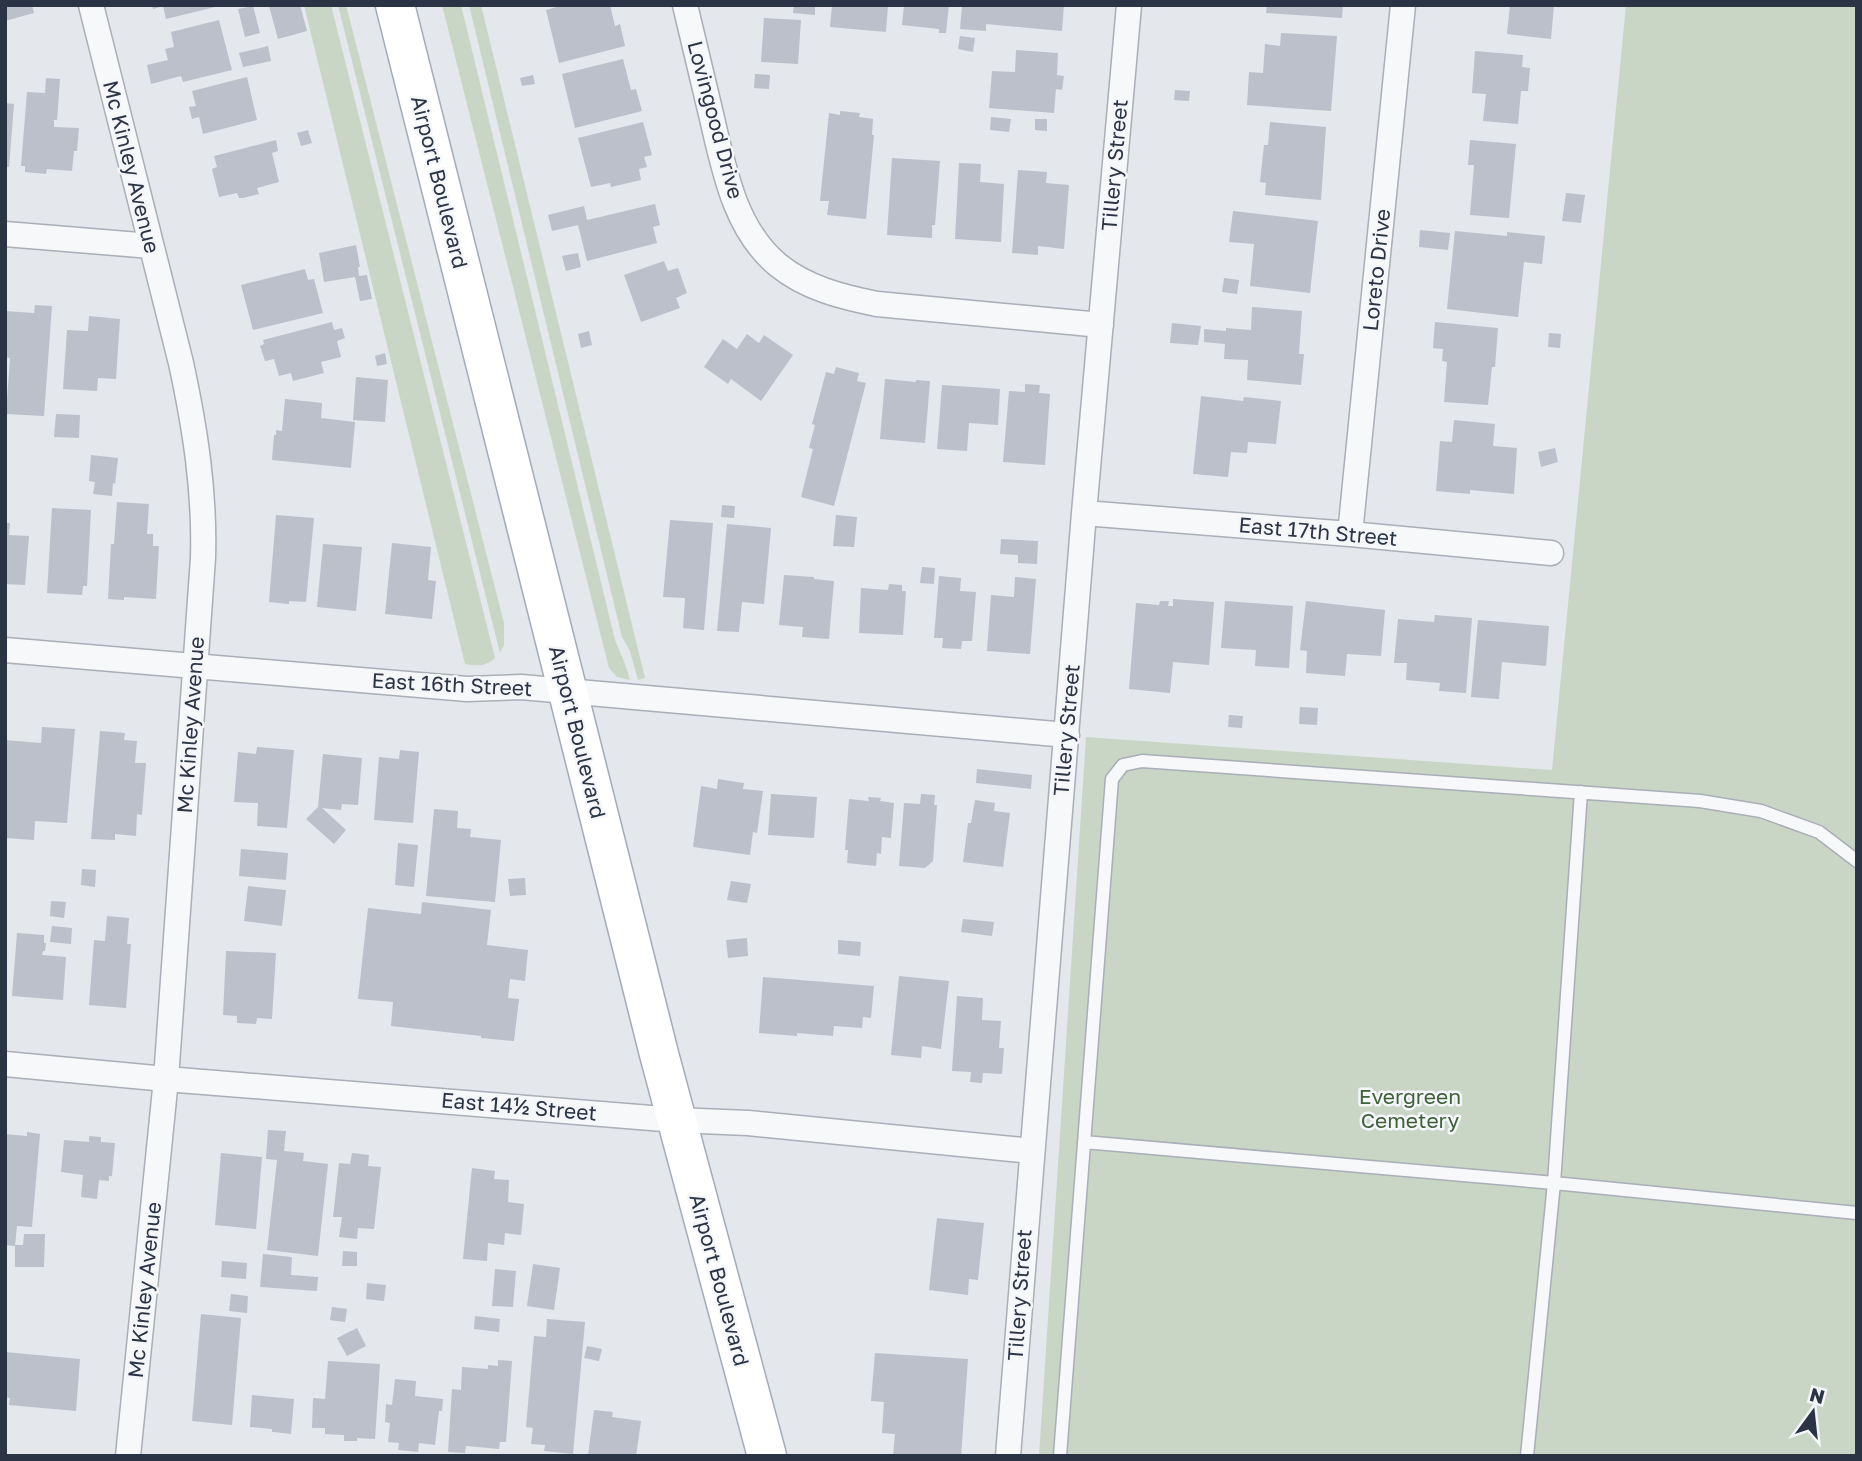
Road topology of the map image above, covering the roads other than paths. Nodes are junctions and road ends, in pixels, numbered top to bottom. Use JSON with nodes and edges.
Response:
{"nodes":[{"id":1,"x":91,"y":5,"type":"edge"},
{"id":2,"x":396,"y":5,"type":"edge"},
{"id":3,"x":685,"y":5,"type":"edge"},
{"id":4,"x":1129,"y":5,"type":"edge"},
{"id":5,"x":1403,"y":5,"type":"edge"},
{"id":6,"x":5,"y":234,"type":"edge"},
{"id":7,"x":151,"y":246,"type":"junction"},
{"id":8,"x":1101,"y":325,"type":"junction"},
{"id":9,"x":1084,"y":513,"type":"junction"},
{"id":10,"x":1350,"y":534,"type":"junction"},
{"id":11,"x":1551,"y":553,"type":"dead end"},
{"id":12,"x":5,"y":650,"type":"edge"},
{"id":13,"x":195,"y":666,"type":"junction"},
{"id":14,"x":567,"y":692,"type":"junction"},
{"id":15,"x":1067,"y":735,"type":"junction"},
{"id":16,"x":1581,"y":792,"type":"junction"},
{"id":17,"x":1857,"y":861,"type":"edge"},
{"id":18,"x":5,"y":1064,"type":"edge"},
{"id":19,"x":166,"y":1079,"type":"junction"},
{"id":20,"x":676,"y":1120,"type":"junction"},
{"id":21,"x":1084,"y":1142,"type":"junction"},
{"id":22,"x":1032,"y":1151,"type":"junction"},
{"id":23,"x":1554,"y":1183,"type":"junction"},
{"id":24,"x":1857,"y":1213,"type":"edge"},
{"id":25,"x":128,"y":1456,"type":"edge"},
{"id":26,"x":767,"y":1456,"type":"edge"},
{"id":27,"x":1008,"y":1456,"type":"edge"},
{"id":28,"x":1059,"y":1456,"type":"edge"},
{"id":29,"x":1527,"y":1456,"type":"edge"}],
"edges":[{"from":1,"to":7,"type":"street","name":"Mc Kinley Avenue"},
{"from":2,"to":14,"type":"main road","name":"Airport Boulevard"},
{"from":3,"to":8,"type":"street","name":"Lovingood Drive"},
{"from":4,"to":8,"type":"street","name":"Tillery Street"},
{"from":5,"to":10,"type":"street","name":"Loreto Drive"},
{"from":6,"to":7,"type":"street"},
{"from":7,"to":13,"type":"street","name":"Mc Kinley Avenue"},
{"from":8,"to":9,"type":"street","name":"Tillery Street"},
{"from":9,"to":10,"type":"street","name":"East 17th Street"},
{"from":9,"to":15,"type":"street","name":"Tillery Street"},
{"from":10,"to":11,"type":"street","name":"East 17th Street"},
{"from":12,"to":13,"type":"street","name":"East 16th Street"},
{"from":13,"to":14,"type":"street","name":"East 16th Street"},
{"from":13,"to":19,"type":"street","name":"Mc Kinley Avenue"},
{"from":14,"to":15,"type":"street","name":"East 16th Street"},
{"from":14,"to":20,"type":"main road","name":"Airport Boulevard"},
{"from":15,"to":22,"type":"street","name":"Tillery Street"},
{"from":16,"to":17,"type":"lane"},
{"from":16,"to":21,"type":"lane"},
{"from":16,"to":23,"type":"lane"},
{"from":18,"to":19,"type":"street","name":"East 14½ Street"},
{"from":19,"to":20,"type":"street","name":"East 14½ Street"},
{"from":19,"to":25,"type":"street","name":"Mc Kinley Avenue"},
{"from":20,"to":22,"type":"street","name":"East 14½ Street"},
{"from":20,"to":26,"type":"main road","name":"Airport Boulevard"},
{"from":21,"to":23,"type":"lane"},
{"from":21,"to":28,"type":"lane"},
{"from":22,"to":27,"type":"street","name":"Tillery Street"},
{"from":23,"to":24,"type":"lane"},
{"from":23,"to":29,"type":"lane"}]}
